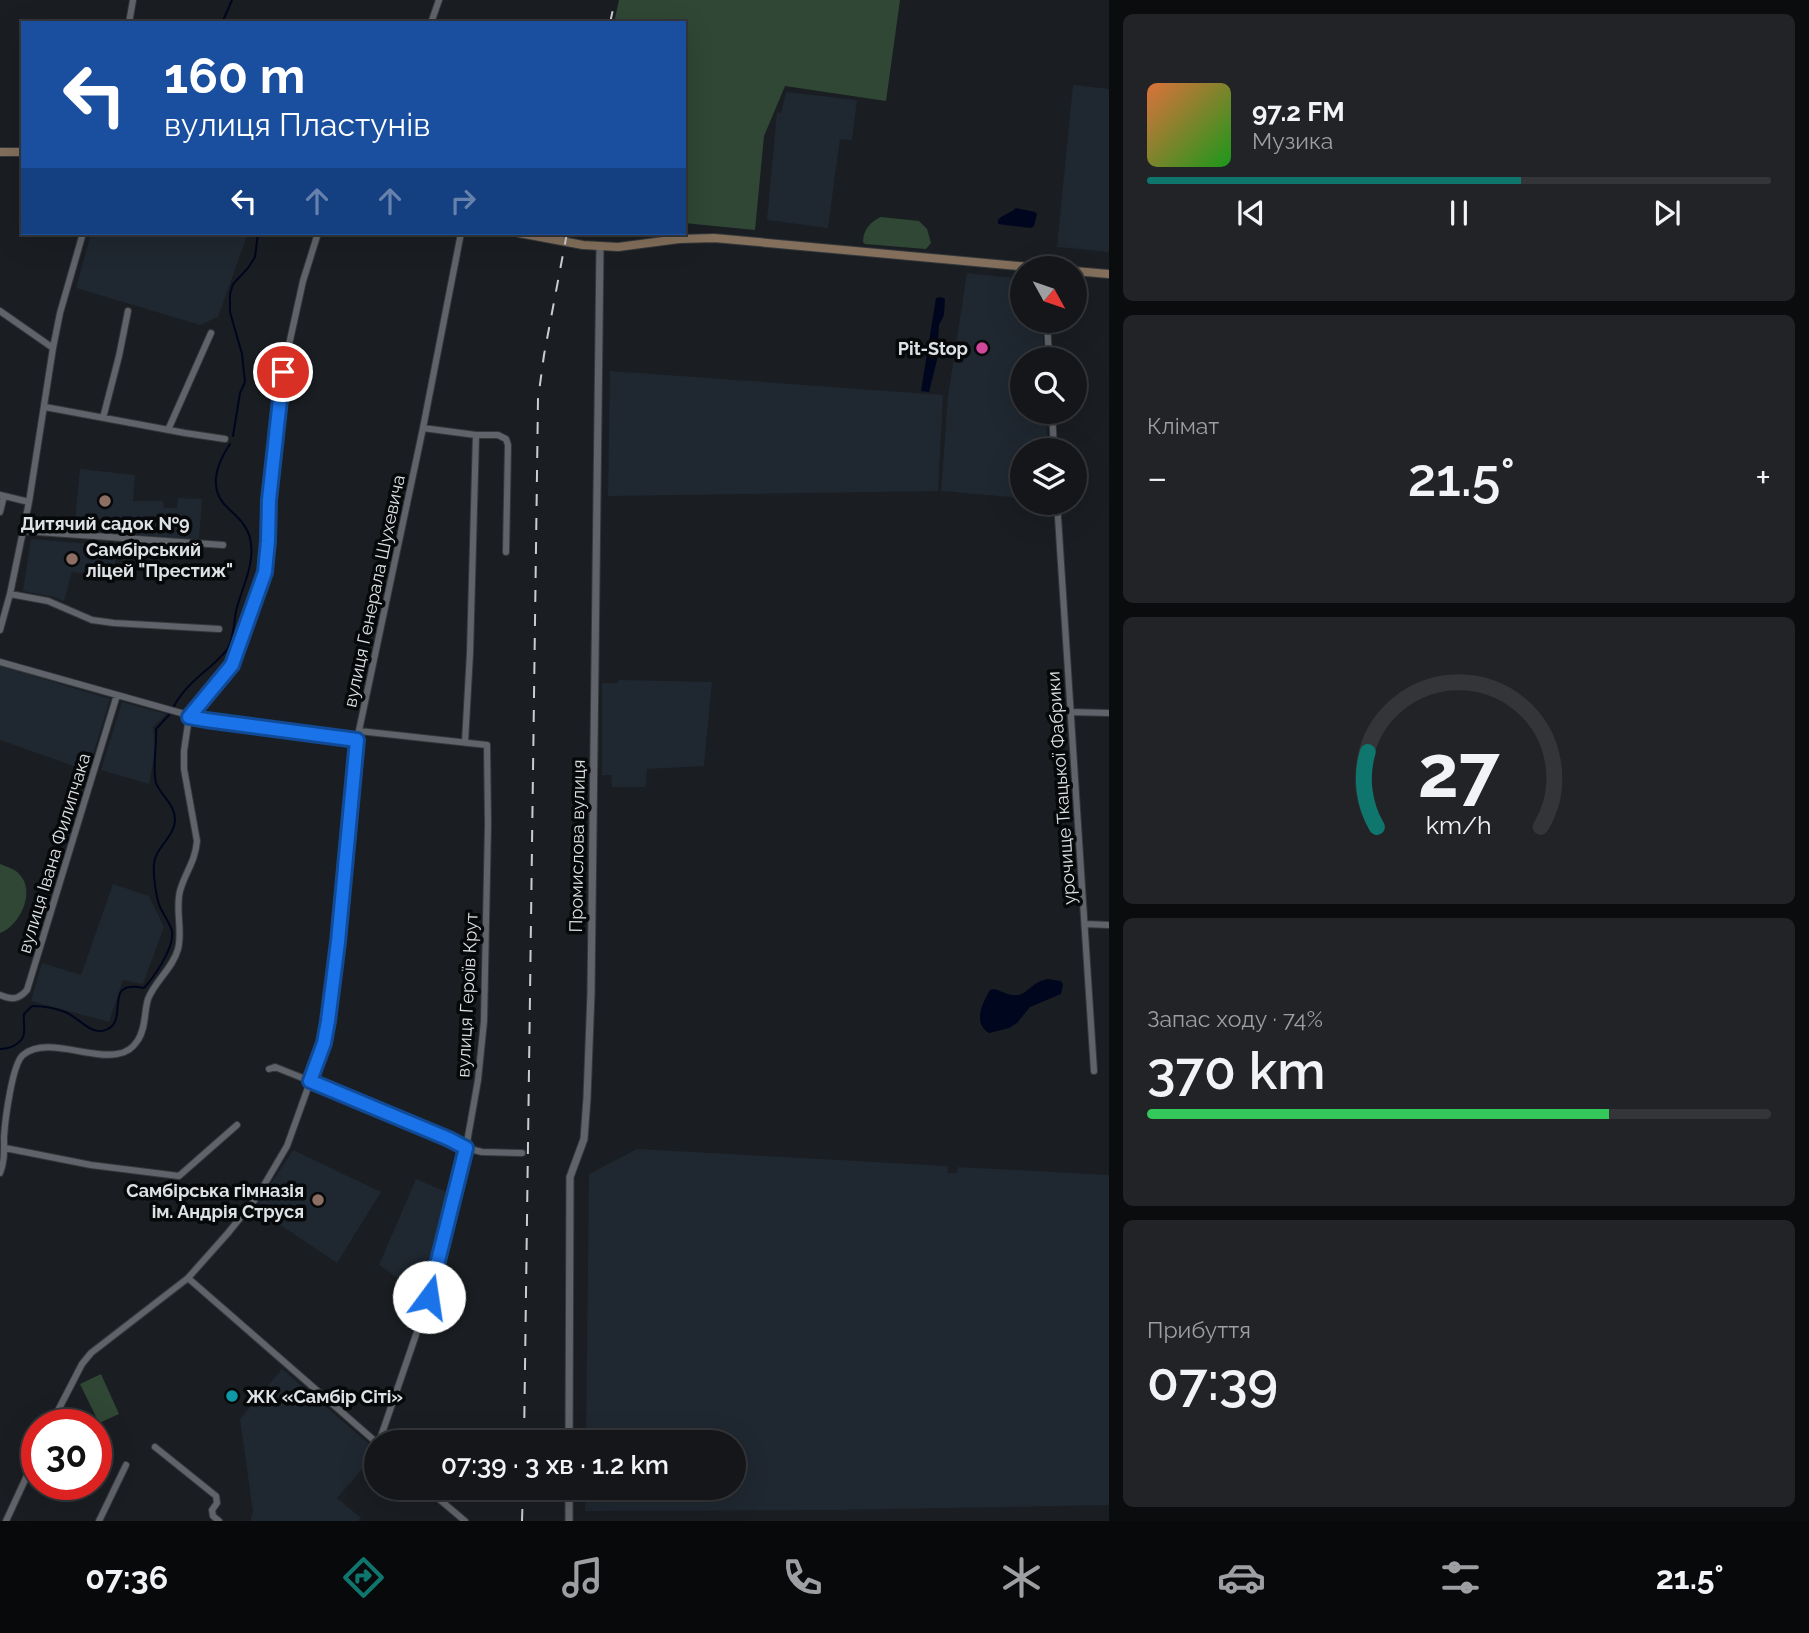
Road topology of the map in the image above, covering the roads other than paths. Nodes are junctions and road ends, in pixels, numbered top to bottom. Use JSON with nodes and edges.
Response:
{"nodes":[{"id":1,"x":133,"y":0,"type":"edge"},
{"id":2,"x":439,"y":0,"type":"edge"},
{"id":3,"x":129,"y":21,"type":"edge"},
{"id":4,"x":432,"y":21,"type":"edge"},
{"id":5,"x":0,"y":152,"type":"edge"},
{"id":6,"x":21,"y":152,"type":"edge"},
{"id":7,"x":82,"y":235,"type":"edge"},
{"id":8,"x":317,"y":235,"type":"edge"},
{"id":9,"x":461,"y":235,"type":"edge"},
{"id":10,"x":530,"y":235,"type":"edge"},
{"id":11,"x":600,"y":247,"type":"junction"},
{"id":12,"x":1010,"y":265,"type":"edge"},
{"id":13,"x":1087,"y":272,"type":"edge"},
{"id":14,"x":1109,"y":274,"type":"edge"},
{"id":15,"x":0,"y":311,"type":"edge"},
{"id":16,"x":128,"y":311,"type":"dead end"},
{"id":17,"x":211,"y":333,"type":"dead end"},
{"id":18,"x":53,"y":348,"type":"junction"},
{"id":19,"x":45,"y":407,"type":"junction"},
{"id":20,"x":103,"y":418,"type":"junction"},
{"id":21,"x":423,"y":428,"type":"junction"},
{"id":22,"x":168,"y":430,"type":"junction"},
{"id":23,"x":476,"y":435,"type":"junction"},
{"id":24,"x":225,"y":439,"type":"dead end"},
{"id":25,"x":2,"y":495,"type":"edge"},
{"id":26,"x":29,"y":502,"type":"junction"},
{"id":27,"x":0,"y":512,"type":"edge"},
{"id":28,"x":1058,"y":515,"type":"edge"},
{"id":29,"x":23,"y":531,"type":"junction"},
{"id":30,"x":223,"y":545,"type":"dead end"},
{"id":31,"x":506,"y":552,"type":"dead end"},
{"id":32,"x":10,"y":594,"type":"junction"},
{"id":33,"x":219,"y":629,"type":"dead end"},
{"id":34,"x":0,"y":630,"type":"edge"},
{"id":35,"x":0,"y":662,"type":"edge"},
{"id":36,"x":117,"y":695,"type":"junction"},
{"id":37,"x":1069,"y":712,"type":"junction"},
{"id":38,"x":1109,"y":713,"type":"edge"},
{"id":39,"x":189,"y":717,"type":"junction"},
{"id":40,"x":359,"y":731,"type":"junction"},
{"id":41,"x":357,"y":740,"type":"junction"},
{"id":42,"x":465,"y":742,"type":"junction"},
{"id":43,"x":1086,"y":924,"type":"junction"},
{"id":44,"x":1109,"y":925,"type":"edge"},
{"id":45,"x":0,"y":995,"type":"edge"},
{"id":46,"x":269,"y":1069,"type":"dead end"},
{"id":47,"x":1094,"y":1071,"type":"dead end"},
{"id":48,"x":310,"y":1081,"type":"junction"},
{"id":49,"x":237,"y":1125,"type":"dead end"},
{"id":50,"x":2,"y":1136,"type":"edge"},
{"id":51,"x":5,"y":1148,"type":"junction"},
{"id":52,"x":466,"y":1148,"type":"junction"},
{"id":53,"x":522,"y":1153,"type":"dead end"},
{"id":54,"x":0,"y":1173,"type":"edge"},
{"id":55,"x":187,"y":1278,"type":"junction"},
{"id":56,"x":59,"y":1409,"type":"edge"},
{"id":57,"x":381,"y":1430,"type":"edge"},
{"id":58,"x":569,"y":1430,"type":"edge"},
{"id":59,"x":364,"y":1431,"type":"edge"},
{"id":60,"x":155,"y":1447,"type":"dead end"},
{"id":61,"x":126,"y":1465,"type":"dead end"},
{"id":62,"x":21,"y":1489,"type":"edge"},
{"id":63,"x":440,"y":1500,"type":"edge"},
{"id":64,"x":569,"y":1500,"type":"edge"},
{"id":65,"x":6,"y":1521,"type":"edge"},
{"id":66,"x":99,"y":1521,"type":"edge"},
{"id":67,"x":219,"y":1521,"type":"edge"},
{"id":68,"x":465,"y":1521,"type":"edge"},
{"id":69,"x":569,"y":1521,"type":"edge"}],
"edges":[{"from":1,"to":3,"type":"street"},
{"from":2,"to":4,"type":"street"},
{"from":5,"to":6,"type":"main road"},
{"from":7,"to":18,"type":"street"},
{"from":8,"to":39,"type":"street"},
{"from":9,"to":21,"type":"street","name":"вулиця Генерала Шухевича"},
{"from":10,"to":11,"type":"main road"},
{"from":11,"to":12,"type":"main road"},
{"from":11,"to":58,"type":"street","name":"Промислова вулиця"},
{"from":13,"to":14,"type":"main road"},
{"from":15,"to":18,"type":"street"},
{"from":16,"to":20,"type":"street"},
{"from":17,"to":22,"type":"street"},
{"from":18,"to":19,"type":"street"},
{"from":19,"to":20,"type":"street"},
{"from":19,"to":26,"type":"street"},
{"from":20,"to":22,"type":"street"},
{"from":21,"to":23,"type":"street"},
{"from":21,"to":40,"type":"street","name":"вулиця Генерала Шухевича"},
{"from":22,"to":24,"type":"street"},
{"from":23,"to":31,"type":"street"},
{"from":23,"to":42,"type":"street"},
{"from":25,"to":26,"type":"street"},
{"from":25,"to":27,"type":"street"},
{"from":26,"to":29,"type":"street"},
{"from":28,"to":37,"type":"street","name":"урочище Ткацької Фабрики"},
{"from":29,"to":30,"type":"street"},
{"from":29,"to":32,"type":"street"},
{"from":32,"to":33,"type":"street"},
{"from":32,"to":34,"type":"street"},
{"from":35,"to":36,"type":"street"},
{"from":36,"to":39,"type":"street"},
{"from":36,"to":45,"type":"street","name":"вулиця Івана Филипчака"},
{"from":37,"to":38,"type":"street"},
{"from":37,"to":43,"type":"street","name":"урочище Ткацької Фабрики"},
{"from":39,"to":41,"type":"street"},
{"from":39,"to":50,"type":"street"},
{"from":40,"to":41,"type":"street","name":"вулиця Генерала Шухевича"},
{"from":40,"to":42,"type":"street"},
{"from":41,"to":48,"type":"street","name":"вулиця Генерала Шухевича"},
{"from":42,"to":52,"type":"street","name":"вулиця Героїв Крут"},
{"from":43,"to":44,"type":"street"},
{"from":43,"to":47,"type":"street","name":"урочище Ткацької Фабрики"},
{"from":46,"to":48,"type":"street"},
{"from":48,"to":52,"type":"street"},
{"from":48,"to":55,"type":"street","name":"вулиця Генерала Шухевича"},
{"from":49,"to":51,"type":"street"},
{"from":50,"to":51,"type":"street"},
{"from":51,"to":54,"type":"street"},
{"from":52,"to":53,"type":"street"},
{"from":52,"to":57,"type":"street","name":"вулиця Героїв Крут"},
{"from":55,"to":56,"type":"street","name":"вулиця Генерала Шухевича"},
{"from":55,"to":59,"type":"street"},
{"from":60,"to":67,"type":"street"},
{"from":61,"to":66,"type":"street"},
{"from":62,"to":65,"type":"street"},
{"from":63,"to":68,"type":"street"},
{"from":64,"to":69,"type":"street"}]}
